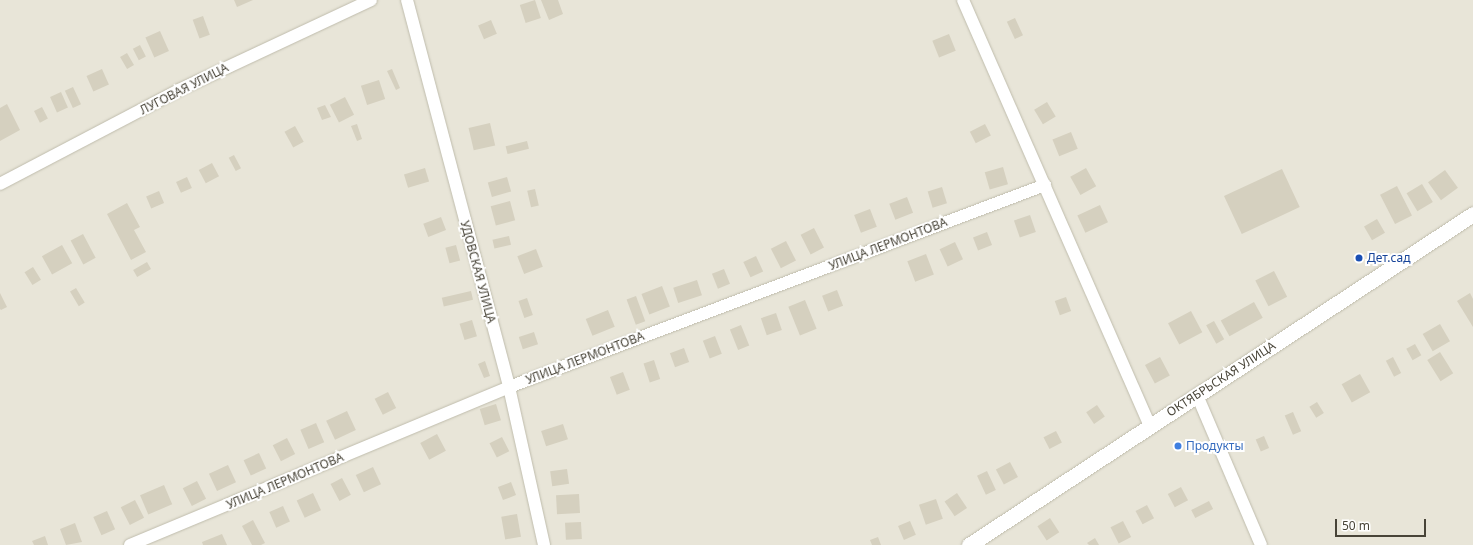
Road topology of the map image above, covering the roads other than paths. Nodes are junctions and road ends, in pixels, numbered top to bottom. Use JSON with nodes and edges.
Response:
{"nodes":[{"id":1,"x":371,"y":0,"type":"edge"},
{"id":2,"x":406,"y":0,"type":"edge"},
{"id":3,"x":963,"y":0,"type":"edge"},
{"id":4,"x":0,"y":184,"type":"edge"},
{"id":5,"x":1045,"y":185,"type":"junction"},
{"id":6,"x":1473,"y":214,"type":"edge"},
{"id":7,"x":509,"y":387,"type":"junction"},
{"id":8,"x":1197,"y":395,"type":"junction"},
{"id":9,"x":1150,"y":426,"type":"junction"},
{"id":10,"x":130,"y":545,"type":"edge"},
{"id":11,"x":544,"y":545,"type":"edge"},
{"id":12,"x":969,"y":545,"type":"edge"},
{"id":13,"x":1261,"y":545,"type":"edge"}],
"edges":[{"from":1,"to":4,"type":"street","name":"ЛУГОВАЯ УЛИЦА"},
{"from":2,"to":7,"type":"street","name":"УДОВСКАЯ УЛИЦА"},
{"from":3,"to":5,"type":"street"},
{"from":5,"to":7,"type":"street","name":"УЛИЦА ЛЕРМОНТОВА"},
{"from":5,"to":9,"type":"street"},
{"from":6,"to":8,"type":"street","name":"ОКТЯБРЬСКАЯ УЛИЦА"},
{"from":7,"to":10,"type":"street","name":"УЛИЦА ЛЕРМОНТОВА"},
{"from":7,"to":11,"type":"street","name":"УДОВСКАЯ УЛИЦА"},
{"from":8,"to":9,"type":"street","name":"ОКТЯБРЬСКАЯ УЛИЦА"},
{"from":8,"to":13,"type":"street"},
{"from":9,"to":12,"type":"street","name":"ОКТЯБРЬСКАЯ УЛИЦА"}]}
